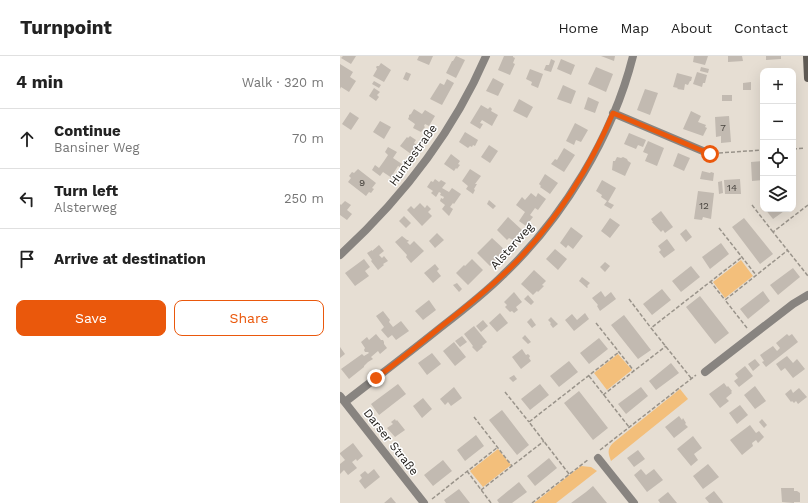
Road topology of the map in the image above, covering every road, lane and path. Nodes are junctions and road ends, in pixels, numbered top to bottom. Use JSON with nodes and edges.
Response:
{"nodes":[{"id":1,"x":486,"y":56,"type":"edge"},
{"id":2,"x":633,"y":56,"type":"edge"},
{"id":3,"x":807,"y":59,"type":"edge"},
{"id":4,"x":808,"y":78,"type":"edge"},
{"id":5,"x":613,"y":113,"type":"junction"},
{"id":6,"x":805,"y":148,"type":"dead end"},
{"id":7,"x":796,"y":149,"type":"edge"},
{"id":8,"x":760,"y":150,"type":"edge"},
{"id":9,"x":722,"y":153,"type":"dead end"},
{"id":10,"x":710,"y":154,"type":"dead end"},
{"id":11,"x":752,"y":205,"type":"dead end"},
{"id":12,"x":808,"y":205,"type":"edge"},
{"id":13,"x":719,"y":228,"type":"dead end"},
{"id":14,"x":773,"y":232,"type":"junction"},
{"id":15,"x":788,"y":250,"type":"junction"},
{"id":16,"x":340,"y":255,"type":"edge"},
{"id":17,"x":742,"y":257,"type":"junction"},
{"id":18,"x":756,"y":275,"type":"junction"},
{"id":19,"x":808,"y":276,"type":"edge"},
{"id":20,"x":710,"y":281,"type":"junction"},
{"id":21,"x":808,"y":295,"type":"edge"},
{"id":22,"x":629,"y":299,"type":"dead end"},
{"id":23,"x":725,"y":300,"type":"junction"},
{"id":24,"x":664,"y":318,"type":"junction"},
{"id":25,"x":666,"y":321,"type":"dead end"},
{"id":26,"x":596,"y":322,"type":"dead end"},
{"id":27,"x":652,"y":328,"type":"junction"},
{"id":28,"x":748,"y":330,"type":"dead end"},
{"id":29,"x":666,"y":346,"type":"junction"},
{"id":30,"x":619,"y":352,"type":"junction"},
{"id":31,"x":634,"y":371,"type":"junction"},
{"id":32,"x":705,"y":372,"type":"joint"},
{"id":33,"x":588,"y":376,"type":"junction"},
{"id":34,"x":691,"y":378,"type":"junction"},
{"id":35,"x":505,"y":392,"type":"dead end"},
{"id":36,"x":603,"y":395,"type":"junction"},
{"id":37,"x":342,"y":399,"type":"edge"},
{"id":38,"x":474,"y":417,"type":"dead end"},
{"id":39,"x":529,"y":422,"type":"junction"},
{"id":40,"x":629,"y":427,"type":"junction"},
{"id":41,"x":544,"y":441,"type":"junction"},
{"id":42,"x":498,"y":447,"type":"junction"},
{"id":43,"x":596,"y":455,"type":"junction"},
{"id":44,"x":512,"y":466,"type":"junction"},
{"id":45,"x":467,"y":472,"type":"junction"},
{"id":46,"x":569,"y":474,"type":"junction"},
{"id":47,"x":481,"y":490,"type":"junction"},
{"id":48,"x":427,"y":502,"type":"edge"},
{"id":49,"x":491,"y":503,"type":"edge"},
{"id":50,"x":532,"y":503,"type":"edge"},
{"id":51,"x":634,"y":503,"type":"edge"}],
"edges":[{"from":1,"to":16,"type":"street","name":"Huntestraße"},
{"from":2,"to":5,"type":"street","name":"Alsterweg"},
{"from":3,"to":4,"type":"main road"},
{"from":5,"to":10,"type":"street"},
{"from":5,"to":37,"type":"street","name":"Alsterweg"},
{"from":6,"to":7,"type":"path"},
{"from":8,"to":9,"type":"path"},
{"from":11,"to":14,"type":"path"},
{"from":12,"to":14,"type":"path"},
{"from":13,"to":17,"type":"path"},
{"from":14,"to":15,"type":"path"},
{"from":15,"to":18,"type":"path"},
{"from":15,"to":19,"type":"path"},
{"from":17,"to":18,"type":"path"},
{"from":17,"to":20,"type":"path"},
{"from":18,"to":23,"type":"path"},
{"from":20,"to":23,"type":"path"},
{"from":20,"to":24,"type":"path"},
{"from":21,"to":32,"type":"street"},
{"from":22,"to":27,"type":"path"},
{"from":23,"to":28,"type":"path"},
{"from":24,"to":25,"type":"path"},
{"from":24,"to":27,"type":"path"},
{"from":26,"to":30,"type":"path"},
{"from":27,"to":29,"type":"path"},
{"from":29,"to":31,"type":"path"},
{"from":29,"to":34,"type":"path"},
{"from":30,"to":31,"type":"path"},
{"from":30,"to":33,"type":"path"},
{"from":31,"to":36,"type":"path"},
{"from":32,"to":34,"type":"path"},
{"from":33,"to":36,"type":"path"},
{"from":33,"to":39,"type":"path"},
{"from":34,"to":40,"type":"path"},
{"from":35,"to":39,"type":"path"},
{"from":36,"to":40,"type":"path"},
{"from":37,"to":48,"type":"street","name":"Darser Straße"},
{"from":38,"to":42,"type":"path"},
{"from":39,"to":41,"type":"path"},
{"from":40,"to":43,"type":"path"},
{"from":41,"to":44,"type":"path"},
{"from":41,"to":46,"type":"path"},
{"from":42,"to":44,"type":"path"},
{"from":42,"to":45,"type":"path"},
{"from":43,"to":46,"type":"path"},
{"from":43,"to":51,"type":"street"},
{"from":44,"to":47,"type":"path"},
{"from":45,"to":47,"type":"path"},
{"from":45,"to":48,"type":"path"},
{"from":46,"to":50,"type":"path"},
{"from":47,"to":49,"type":"path"}]}
